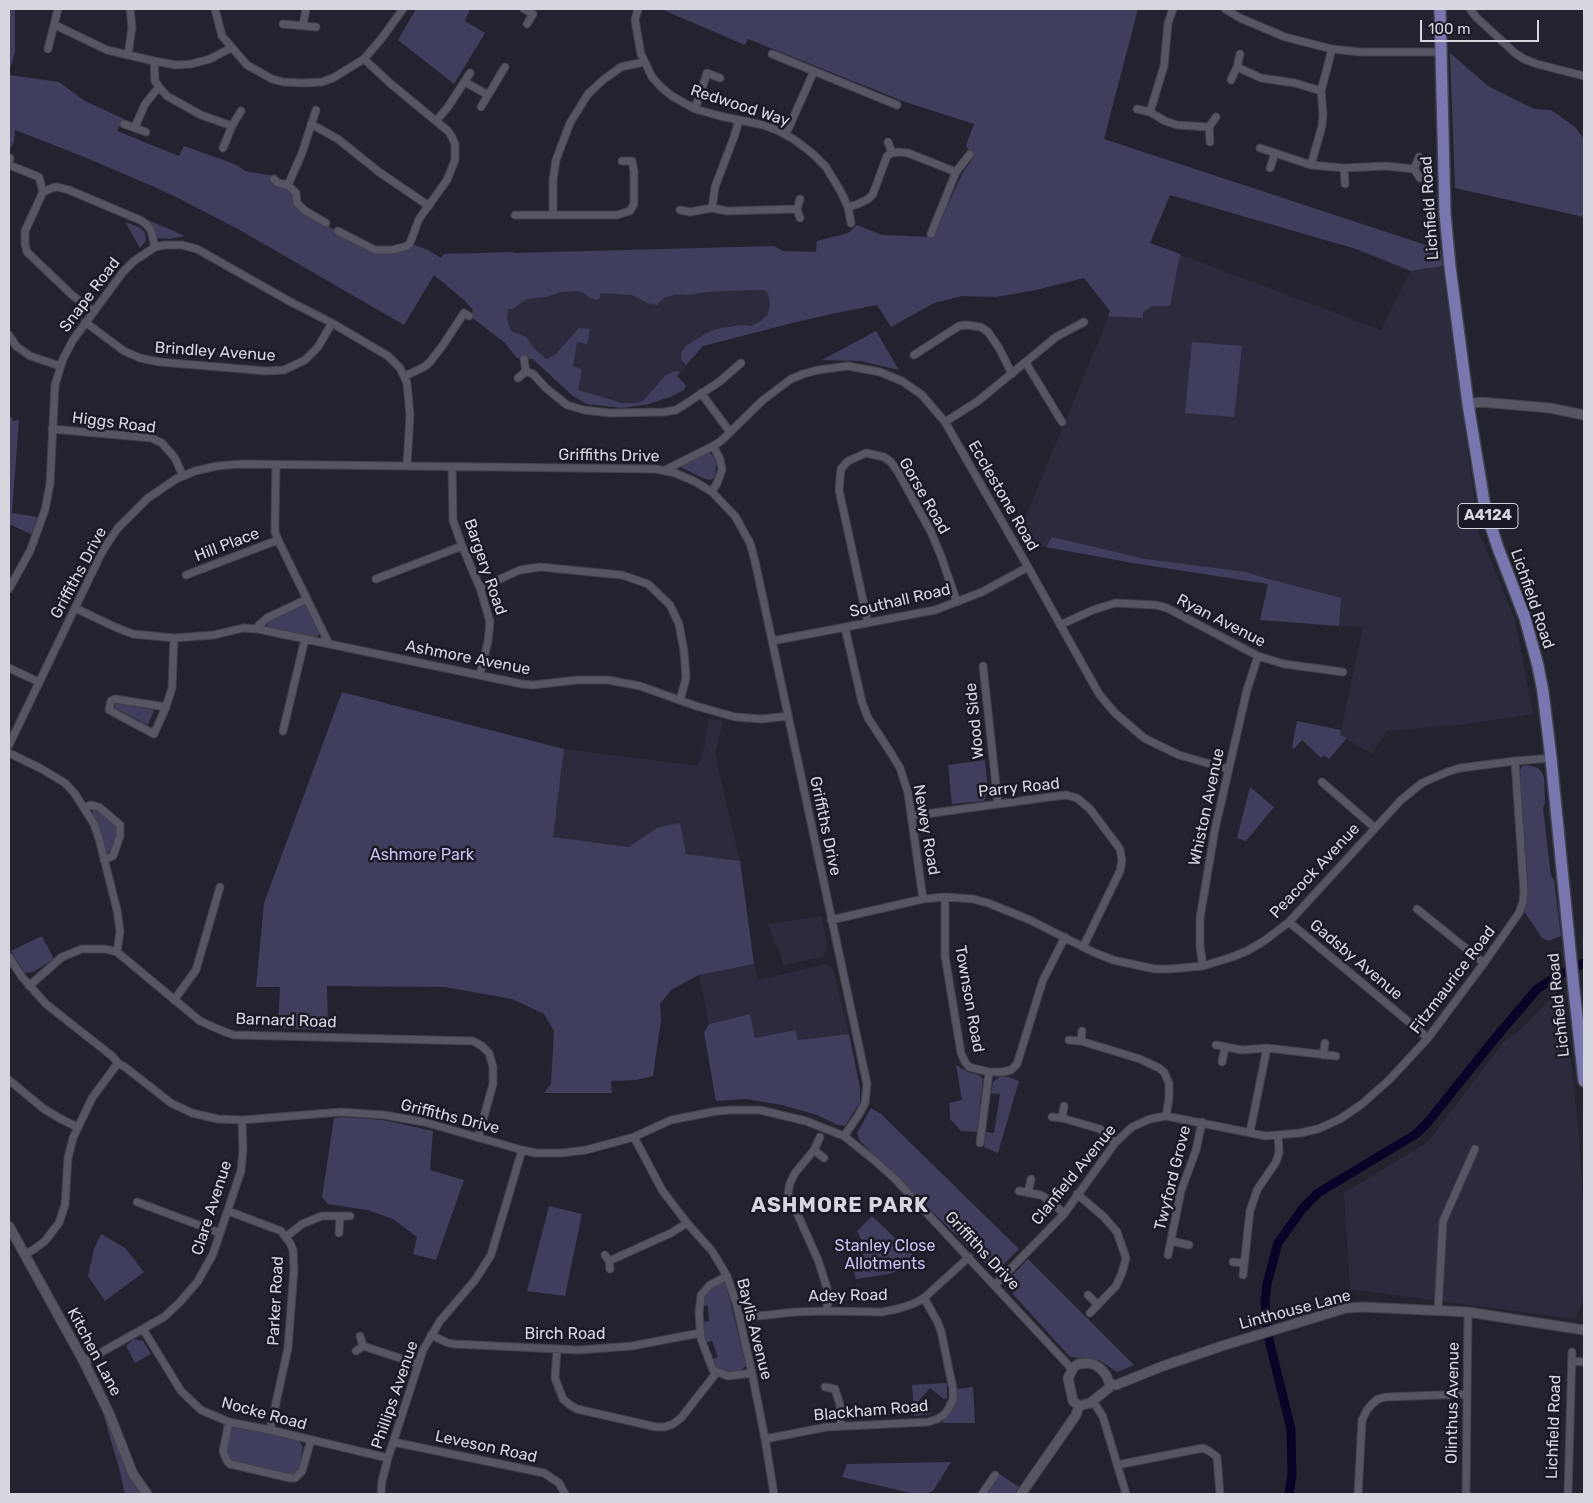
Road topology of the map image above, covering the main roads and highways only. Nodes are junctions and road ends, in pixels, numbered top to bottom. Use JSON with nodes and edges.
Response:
{"nodes":[{"id":1,"x":1440,"y":9,"type":"edge"},
{"id":2,"x":1584,"y":1082,"type":"edge"}],
"edges":[{"from":1,"to":2,"type":"main road","name":"Lichfield Road","number":"A4124"}]}
